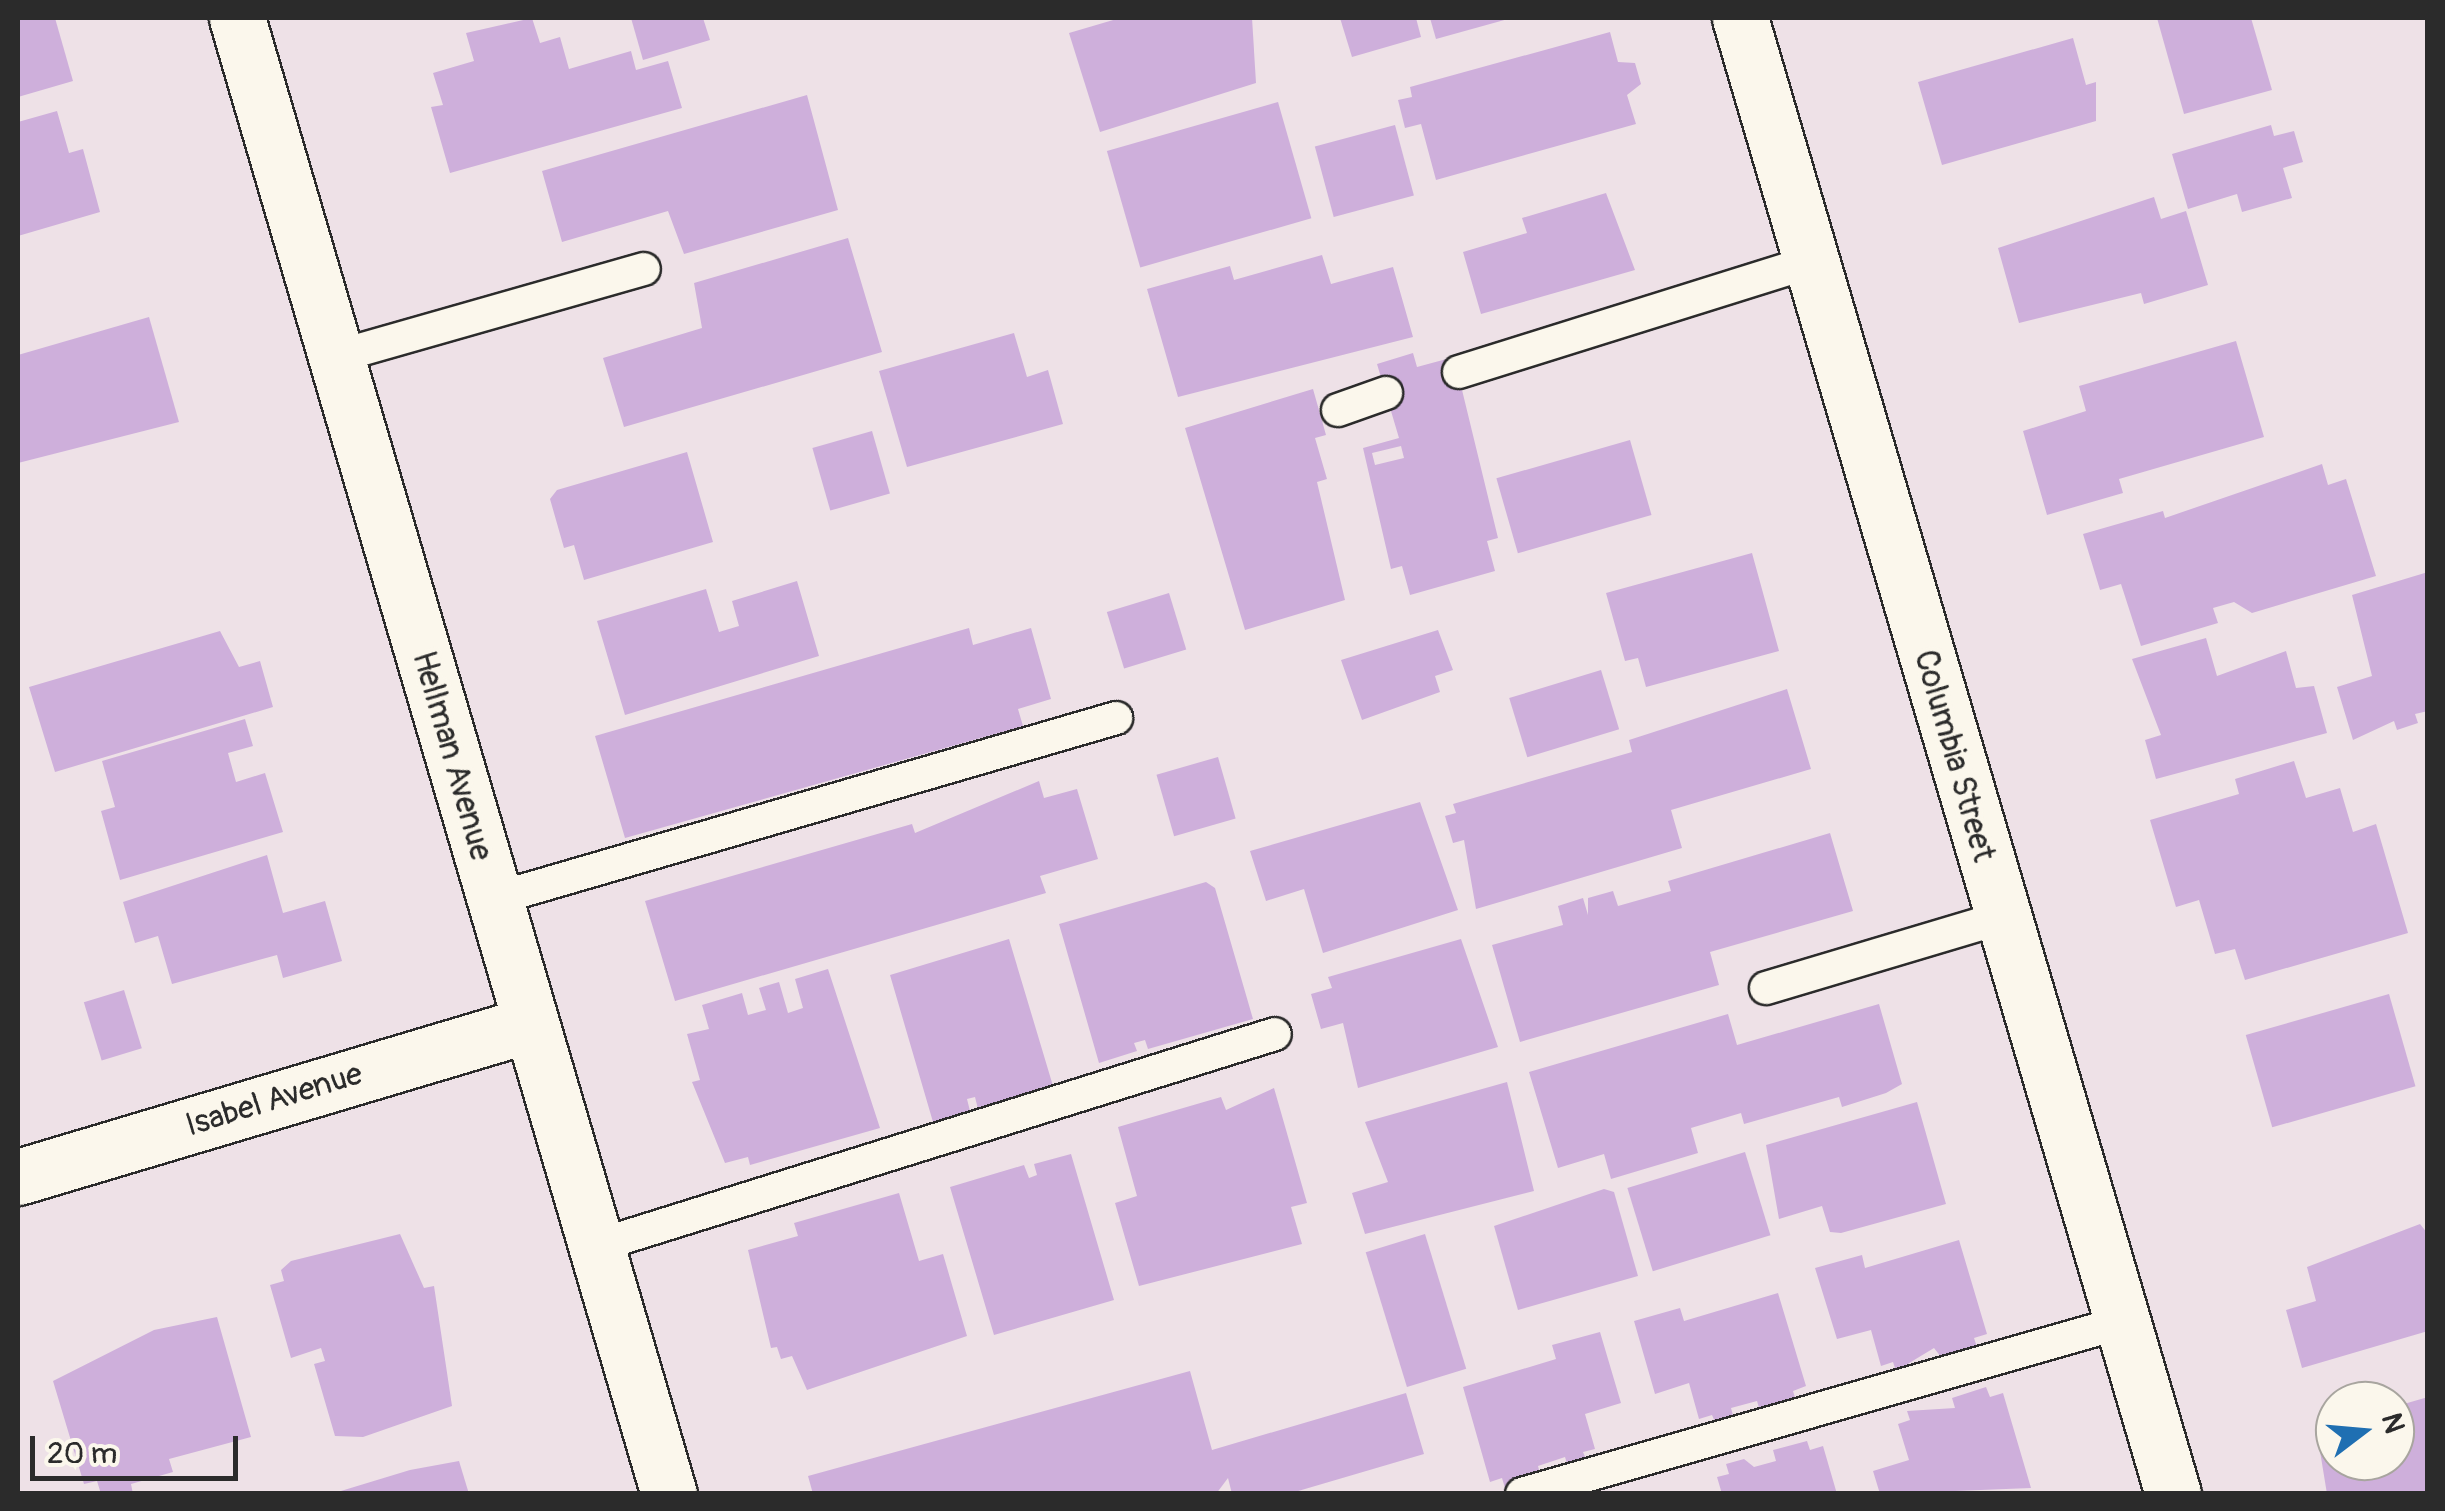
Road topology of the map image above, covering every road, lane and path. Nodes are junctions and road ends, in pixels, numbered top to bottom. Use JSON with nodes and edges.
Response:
{"nodes":[{"id":1,"x":237,"y":18,"type":"edge"},
{"id":2,"x":1740,"y":18,"type":"edge"},
{"id":3,"x":1810,"y":262,"type":"junction"},
{"id":4,"x":644,"y":269,"type":"dead end"},
{"id":5,"x":335,"y":357,"type":"junction"},
{"id":6,"x":1459,"y":372,"type":"dead end"},
{"id":7,"x":1386,"y":393,"type":"dead end"},
{"id":8,"x":1338,"y":410,"type":"dead end"},
{"id":9,"x":1116,"y":718,"type":"dead end"},
{"id":10,"x":494,"y":899,"type":"junction"},
{"id":11,"x":2001,"y":918,"type":"junction"},
{"id":12,"x":1766,"y":988,"type":"dead end"},
{"id":13,"x":531,"y":1024,"type":"junction"},
{"id":14,"x":1275,"y":1034,"type":"dead end"},
{"id":15,"x":18,"y":1177,"type":"edge"},
{"id":16,"x":596,"y":1246,"type":"junction"},
{"id":17,"x":2123,"y":1322,"type":"junction"},
{"id":18,"x":670,"y":1494,"type":"edge"},
{"id":19,"x":1522,"y":1494,"type":"edge"},
{"id":20,"x":2173,"y":1494,"type":"edge"}],
"edges":[{"from":1,"to":5,"type":"street","name":"Hellman Avenue"},
{"from":2,"to":3,"type":"street","name":"Columbia Street"},
{"from":3,"to":6,"type":"lane"},
{"from":3,"to":11,"type":"street","name":"Columbia Street"},
{"from":4,"to":5,"type":"lane"},
{"from":5,"to":10,"type":"street","name":"Hellman Avenue"},
{"from":7,"to":8,"type":"lane"},
{"from":9,"to":10,"type":"lane"},
{"from":10,"to":13,"type":"street","name":"Hellman Avenue"},
{"from":11,"to":12,"type":"lane"},
{"from":11,"to":17,"type":"street","name":"Columbia Street"},
{"from":13,"to":15,"type":"street","name":"Isabel Avenue"},
{"from":13,"to":16,"type":"street","name":"Hellman Avenue"},
{"from":14,"to":16,"type":"lane"},
{"from":16,"to":18,"type":"street","name":"Hellman Avenue"},
{"from":17,"to":19,"type":"lane"},
{"from":17,"to":20,"type":"street","name":"Columbia Street"}]}
